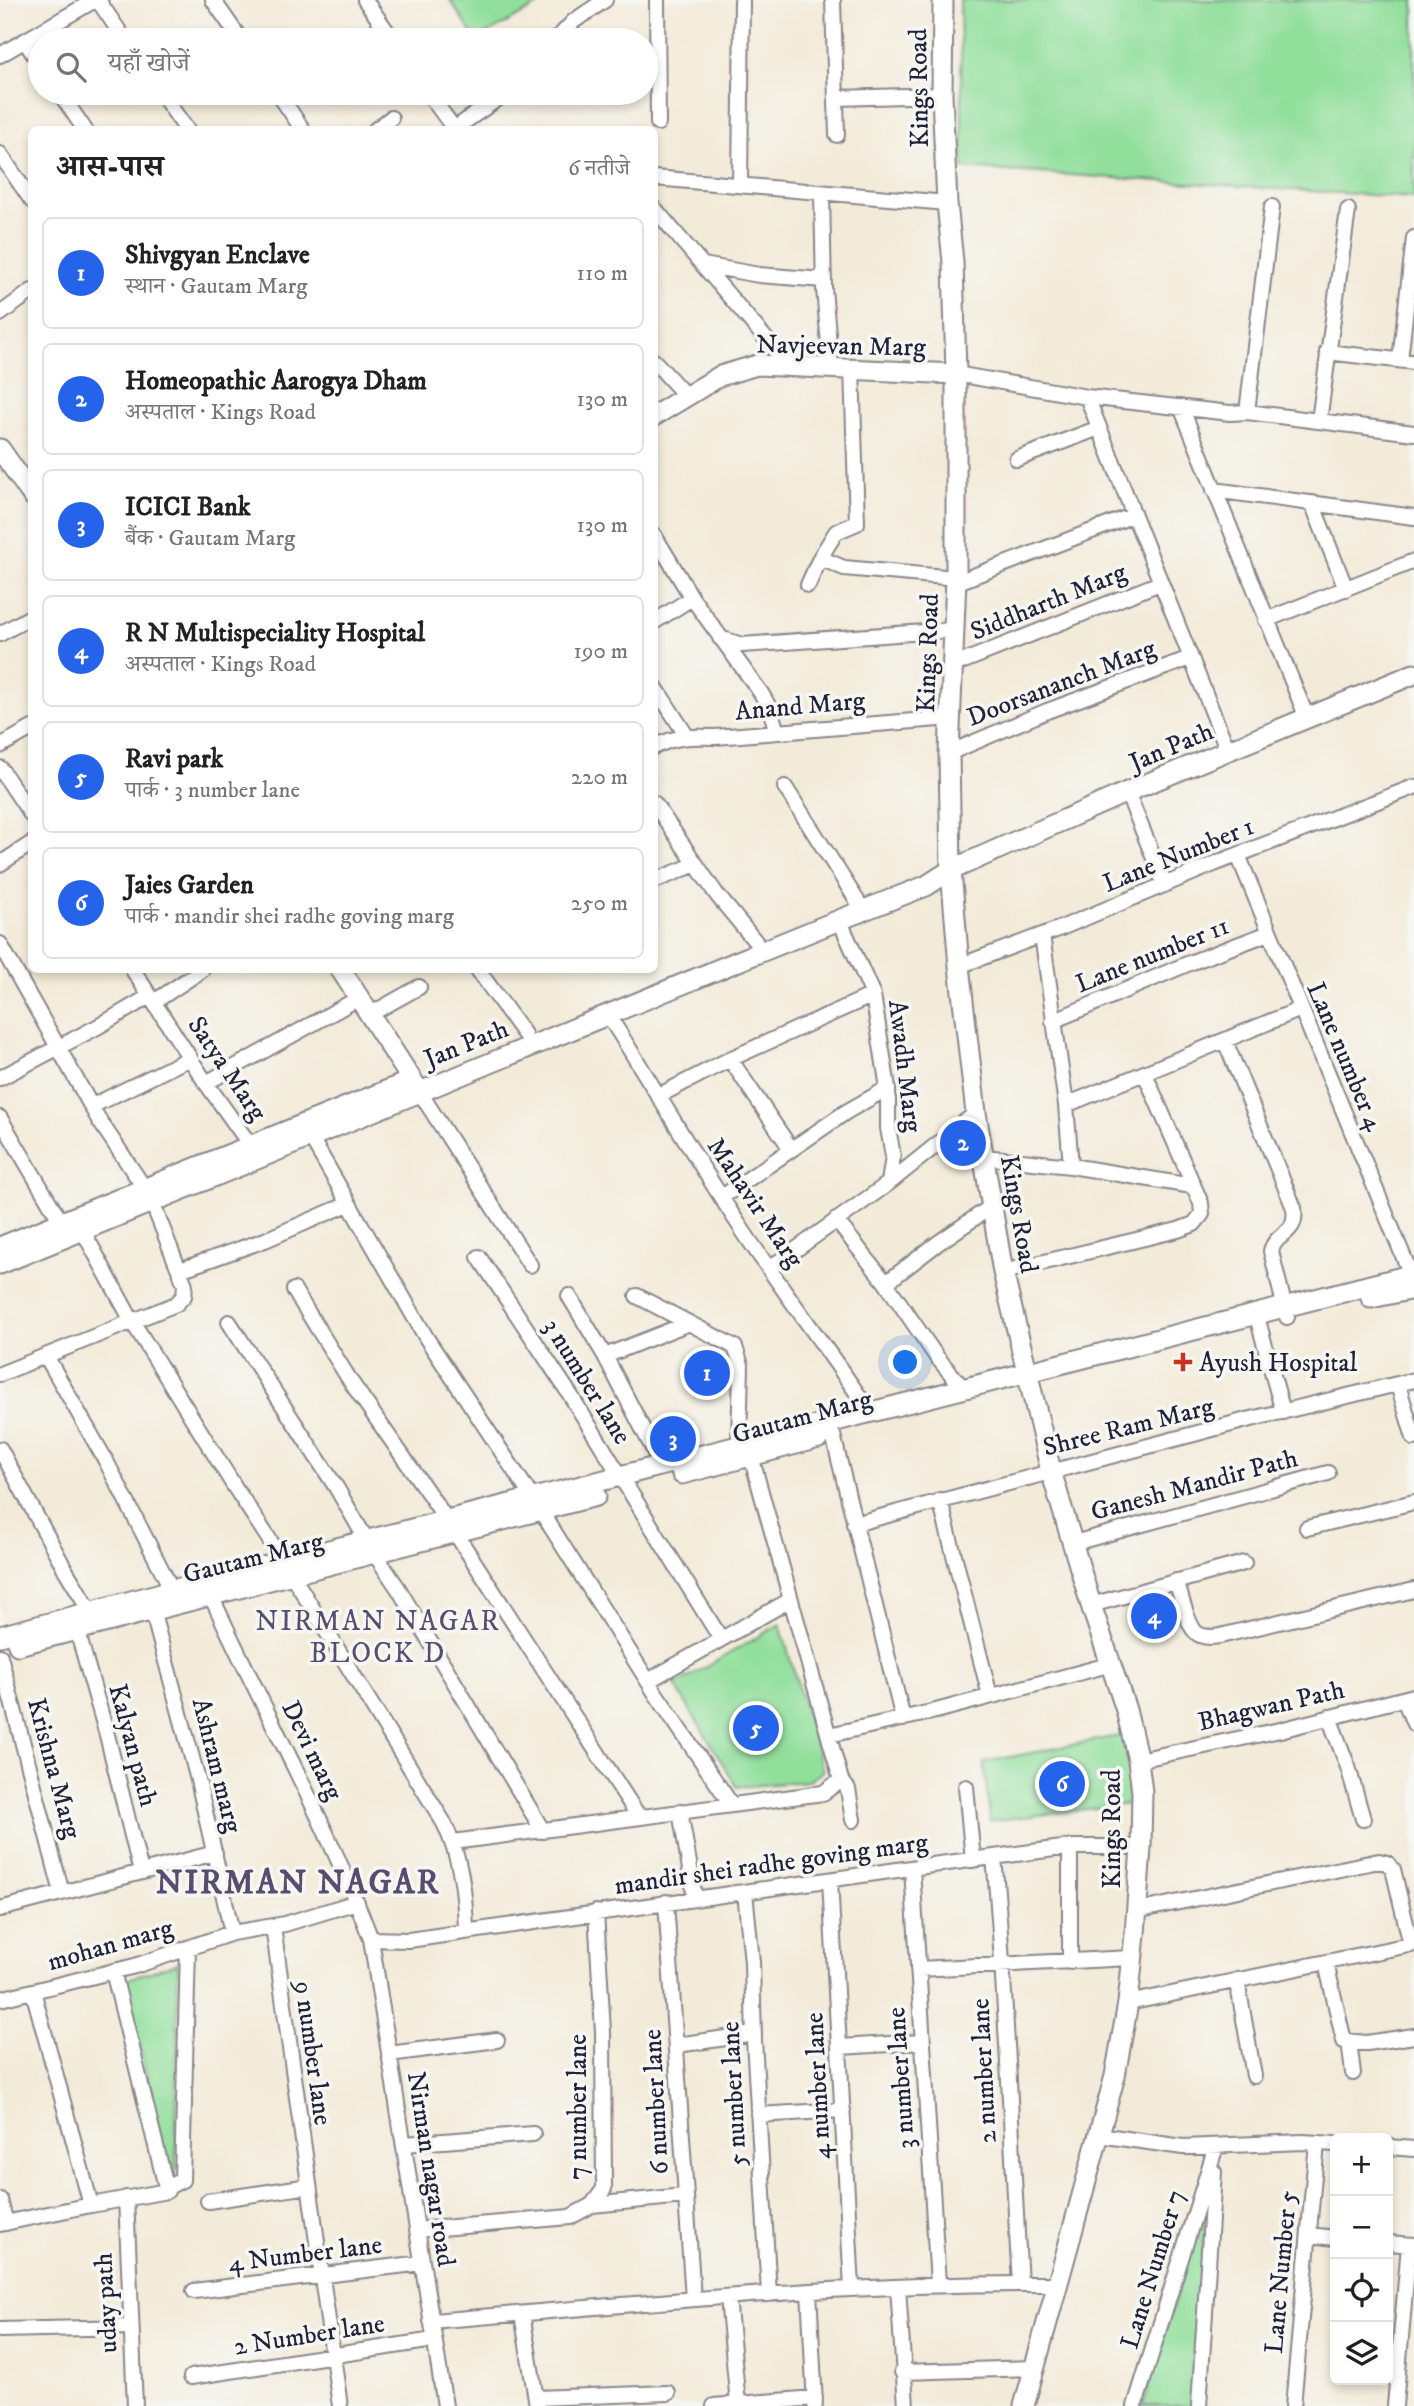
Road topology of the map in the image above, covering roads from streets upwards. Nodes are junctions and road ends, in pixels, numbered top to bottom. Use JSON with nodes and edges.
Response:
{"nodes":[{"id":1,"x":97,"y":0,"type":"edge"},
{"id":2,"x":213,"y":0,"type":"edge"},
{"id":3,"x":365,"y":0,"type":"edge"},
{"id":4,"x":605,"y":0,"type":"edge"},
{"id":5,"x":657,"y":0,"type":"edge"},
{"id":6,"x":741,"y":0,"type":"edge"},
{"id":7,"x":833,"y":0,"type":"edge"},
{"id":8,"x":943,"y":0,"type":"edge"},
{"id":9,"x":48,"y":28,"type":"edge"},
{"id":10,"x":117,"y":28,"type":"edge"},
{"id":11,"x":233,"y":28,"type":"edge"},
{"id":12,"x":385,"y":28,"type":"edge"},
{"id":13,"x":567,"y":28,"type":"edge"},
{"id":14,"x":657,"y":28,"type":"edge"},
{"id":15,"x":28,"y":39,"type":"edge"},
{"id":16,"x":25,"y":41,"type":"junction"},
{"id":17,"x":28,"y":46,"type":"edge"},
{"id":18,"x":0,"y":55,"type":"edge"},
{"id":19,"x":942,"y":95,"type":"junction"},
{"id":20,"x":836,"y":98,"type":"junction"},
{"id":21,"x":68,"y":105,"type":"edge"},
{"id":22,"x":167,"y":105,"type":"edge"},
{"id":23,"x":286,"y":105,"type":"edge"},
{"id":24,"x":437,"y":105,"type":"edge"},
{"id":25,"x":489,"y":105,"type":"edge"},
{"id":26,"x":658,"y":105,"type":"edge"},
{"id":27,"x":391,"y":118,"type":"dead end"},
{"id":28,"x":658,"y":123,"type":"dead end"},
{"id":29,"x":82,"y":126,"type":"edge"},
{"id":30,"x":178,"y":126,"type":"edge"},
{"id":31,"x":300,"y":126,"type":"edge"},
{"id":32,"x":380,"y":126,"type":"edge"},
{"id":33,"x":452,"y":126,"type":"edge"},
{"id":34,"x":458,"y":126,"type":"edge"},
{"id":35,"x":837,"y":135,"type":"dead end"},
{"id":36,"x":2,"y":163,"type":"edge"},
{"id":37,"x":658,"y":178,"type":"edge"},
{"id":38,"x":740,"y":185,"type":"junction"},
{"id":39,"x":822,"y":194,"type":"junction"},
{"id":40,"x":28,"y":196,"type":"edge"},
{"id":41,"x":947,"y":203,"type":"junction"},
{"id":42,"x":1272,"y":207,"type":"dead end"},
{"id":43,"x":1348,"y":210,"type":"dead end"},
{"id":44,"x":658,"y":213,"type":"edge"},
{"id":45,"x":1414,"y":238,"type":"edge"},
{"id":46,"x":703,"y":265,"type":"junction"},
{"id":47,"x":824,"y":280,"type":"junction"},
{"id":48,"x":28,"y":294,"type":"edge"},
{"id":49,"x":0,"y":314,"type":"edge"},
{"id":50,"x":1327,"y":352,"type":"junction"},
{"id":51,"x":1407,"y":361,"type":"edge"},
{"id":52,"x":658,"y":365,"type":"edge"},
{"id":53,"x":789,"y":366,"type":"junction"},
{"id":54,"x":831,"y":367,"type":"junction"},
{"id":55,"x":852,"y":368,"type":"junction"},
{"id":56,"x":956,"y":373,"type":"junction"},
{"id":57,"x":686,"y":396,"type":"junction"},
{"id":58,"x":1087,"y":397,"type":"junction"},
{"id":59,"x":1181,"y":407,"type":"junction"},
{"id":60,"x":1247,"y":412,"type":"junction"},
{"id":61,"x":658,"y":414,"type":"edge"},
{"id":62,"x":1319,"y":421,"type":"junction"},
{"id":63,"x":1099,"y":428,"type":"junction"},
{"id":64,"x":1414,"y":433,"type":"edge"},
{"id":65,"x":0,"y":449,"type":"edge"},
{"id":66,"x":1017,"y":459,"type":"dead end"},
{"id":67,"x":28,"y":489,"type":"edge"},
{"id":68,"x":1214,"y":490,"type":"junction"},
{"id":69,"x":1312,"y":503,"type":"junction"},
{"id":70,"x":1134,"y":515,"type":"junction"},
{"id":71,"x":1414,"y":517,"type":"edge"},
{"id":72,"x":658,"y":542,"type":"edge"},
{"id":73,"x":820,"y":558,"type":"junction"},
{"id":74,"x":1414,"y":561,"type":"edge"},
{"id":75,"x":955,"y":580,"type":"junction"},
{"id":76,"x":1160,"y":583,"type":"junction"},
{"id":77,"x":808,"y":585,"type":"dead end"},
{"id":78,"x":1346,"y":589,"type":"junction"},
{"id":79,"x":692,"y":598,"type":"junction"},
{"id":80,"x":28,"y":618,"type":"edge"},
{"id":81,"x":658,"y":619,"type":"edge"},
{"id":82,"x":1266,"y":620,"type":"junction"},
{"id":83,"x":953,"y":631,"type":"junction"},
{"id":84,"x":0,"y":634,"type":"edge"},
{"id":85,"x":720,"y":638,"type":"junction"},
{"id":86,"x":1190,"y":658,"type":"junction"},
{"id":87,"x":954,"y":664,"type":"junction"},
{"id":88,"x":1414,"y":674,"type":"edge"},
{"id":89,"x":658,"y":691,"type":"edge"},
{"id":90,"x":951,"y":718,"type":"junction"},
{"id":91,"x":1307,"y":718,"type":"junction"},
{"id":92,"x":28,"y":730,"type":"edge"},
{"id":93,"x":777,"y":732,"type":"junction"},
{"id":94,"x":686,"y":736,"type":"junction"},
{"id":95,"x":658,"y":745,"type":"edge"},
{"id":96,"x":0,"y":746,"type":"edge"},
{"id":97,"x":1228,"y":751,"type":"junction"},
{"id":98,"x":949,"y":752,"type":"junction"},
{"id":99,"x":0,"y":768,"type":"edge"},
{"id":100,"x":785,"y":787,"type":"dead end"},
{"id":101,"x":1414,"y":787,"type":"edge"},
{"id":102,"x":1127,"y":792,"type":"junction"},
{"id":103,"x":658,"y":809,"type":"edge"},
{"id":104,"x":28,"y":810,"type":"edge"},
{"id":105,"x":28,"y":846,"type":"edge"},
{"id":106,"x":1238,"y":855,"type":"junction"},
{"id":107,"x":0,"y":864,"type":"edge"},
{"id":108,"x":696,"y":864,"type":"junction"},
{"id":109,"x":951,"y":870,"type":"junction"},
{"id":110,"x":658,"y":879,"type":"edge"},
{"id":111,"x":1165,"y":885,"type":"junction"},
{"id":112,"x":860,"y":904,"type":"junction"},
{"id":113,"x":839,"y":919,"type":"junction"},
{"id":114,"x":1269,"y":933,"type":"junction"},
{"id":115,"x":1042,"y":935,"type":"junction"},
{"id":116,"x":755,"y":941,"type":"junction"},
{"id":117,"x":0,"y":944,"type":"edge"},
{"id":118,"x":959,"y":966,"type":"junction"},
{"id":119,"x":135,"y":973,"type":"edge"},
{"id":120,"x":197,"y":973,"type":"edge"},
{"id":121,"x":343,"y":973,"type":"edge"},
{"id":122,"x":480,"y":973,"type":"edge"},
{"id":123,"x":419,"y":987,"type":"dead end"},
{"id":124,"x":873,"y":995,"type":"junction"},
{"id":125,"x":152,"y":999,"type":"junction"},
{"id":126,"x":364,"y":1007,"type":"junction"},
{"id":127,"x":1301,"y":1009,"type":"junction"},
{"id":128,"x":608,"y":1015,"type":"junction"},
{"id":129,"x":1053,"y":1021,"type":"junction"},
{"id":130,"x":524,"y":1034,"type":"junction"},
{"id":131,"x":1225,"y":1041,"type":"junction"},
{"id":132,"x":58,"y":1046,"type":"junction"},
{"id":133,"x":190,"y":1058,"type":"junction"},
{"id":134,"x":730,"y":1059,"type":"junction"},
{"id":135,"x":1145,"y":1074,"type":"junction"},
{"id":136,"x":0,"y":1078,"type":"edge"},
{"id":137,"x":206,"y":1083,"type":"junction"},
{"id":138,"x":416,"y":1086,"type":"junction"},
{"id":139,"x":888,"y":1088,"type":"junction"},
{"id":140,"x":660,"y":1095,"type":"junction"},
{"id":141,"x":1066,"y":1105,"type":"junction"},
{"id":142,"x":92,"y":1106,"type":"junction"},
{"id":143,"x":976,"y":1113,"type":"junction"},
{"id":144,"x":0,"y":1118,"type":"edge"},
{"id":145,"x":311,"y":1138,"type":"junction"},
{"id":146,"x":791,"y":1149,"type":"junction"},
{"id":147,"x":255,"y":1152,"type":"junction"},
{"id":148,"x":984,"y":1157,"type":"junction"},
{"id":149,"x":1070,"y":1166,"type":"junction"},
{"id":150,"x":890,"y":1183,"type":"junction"},
{"id":151,"x":1192,"y":1186,"type":"junction"},
{"id":152,"x":149,"y":1196,"type":"junction"},
{"id":153,"x":722,"y":1197,"type":"junction"},
{"id":154,"x":348,"y":1204,"type":"junction"},
{"id":155,"x":992,"y":1206,"type":"junction"},
{"id":156,"x":836,"y":1220,"type":"junction"},
{"id":157,"x":61,"y":1222,"type":"junction"},
{"id":158,"x":83,"y":1231,"type":"junction"},
{"id":159,"x":0,"y":1247,"type":"edge"},
{"id":160,"x":479,"y":1257,"type":"dead end"},
{"id":161,"x":0,"y":1265,"type":"edge"},
{"id":162,"x":530,"y":1265,"type":"dead end"},
{"id":163,"x":770,"y":1268,"type":"junction"},
{"id":164,"x":180,"y":1270,"type":"junction"},
{"id":165,"x":1003,"y":1272,"type":"junction"},
{"id":166,"x":1413,"y":1279,"type":"edge"},
{"id":167,"x":886,"y":1283,"type":"junction"},
{"id":168,"x":294,"y":1290,"type":"dead end"},
{"id":169,"x":569,"y":1296,"type":"dead end"},
{"id":170,"x":637,"y":1296,"type":"dead end"},
{"id":171,"x":1285,"y":1312,"type":"junction"},
{"id":172,"x":132,"y":1321,"type":"junction"},
{"id":173,"x":229,"y":1322,"type":"dead end"},
{"id":174,"x":689,"y":1323,"type":"junction"},
{"id":175,"x":1259,"y":1324,"type":"junction"},
{"id":176,"x":46,"y":1356,"type":"junction"},
{"id":177,"x":605,"y":1356,"type":"junction"},
{"id":178,"x":0,"y":1374,"type":"edge"},
{"id":179,"x":1028,"y":1378,"type":"junction"},
{"id":180,"x":1414,"y":1380,"type":"edge"},
{"id":181,"x":1398,"y":1385,"type":"junction"},
{"id":182,"x":963,"y":1388,"type":"junction"},
{"id":183,"x":870,"y":1412,"type":"junction"},
{"id":184,"x":1283,"y":1412,"type":"junction"},
{"id":185,"x":833,"y":1435,"type":"junction"},
{"id":186,"x":1414,"y":1438,"type":"edge"},
{"id":187,"x":0,"y":1450,"type":"edge"},
{"id":188,"x":745,"y":1450,"type":"junction"},
{"id":189,"x":662,"y":1466,"type":"junction"},
{"id":190,"x":1051,"y":1471,"type":"junction"},
{"id":191,"x":1328,"y":1474,"type":"dead end"},
{"id":192,"x":623,"y":1483,"type":"junction"},
{"id":193,"x":940,"y":1500,"type":"junction"},
{"id":194,"x":1414,"y":1502,"type":"edge"},
{"id":195,"x":536,"y":1505,"type":"junction"},
{"id":196,"x":854,"y":1524,"type":"junction"},
{"id":197,"x":450,"y":1527,"type":"junction"},
{"id":198,"x":1307,"y":1528,"type":"dead end"},
{"id":199,"x":1074,"y":1543,"type":"junction"},
{"id":200,"x":371,"y":1547,"type":"junction"},
{"id":201,"x":1244,"y":1563,"type":"dead end"},
{"id":202,"x":288,"y":1568,"type":"junction"},
{"id":203,"x":1176,"y":1581,"type":"junction"},
{"id":204,"x":208,"y":1589,"type":"junction"},
{"id":205,"x":172,"y":1590,"type":"junction"},
{"id":206,"x":1414,"y":1590,"type":"edge"},
{"id":207,"x":790,"y":1600,"type":"junction"},
{"id":208,"x":1091,"y":1605,"type":"junction"},
{"id":209,"x":152,"y":1611,"type":"junction"},
{"id":210,"x":95,"y":1618,"type":"junction"},
{"id":211,"x":77,"y":1630,"type":"junction"},
{"id":212,"x":0,"y":1636,"type":"edge"},
{"id":213,"x":721,"y":1639,"type":"junction"},
{"id":214,"x":0,"y":1650,"type":"edge"},
{"id":215,"x":0,"y":1656,"type":"edge"},
{"id":216,"x":1112,"y":1664,"type":"junction"},
{"id":217,"x":648,"y":1681,"type":"junction"},
{"id":218,"x":990,"y":1696,"type":"junction"},
{"id":219,"x":1409,"y":1697,"type":"edge"},
{"id":220,"x":1329,"y":1717,"type":"junction"},
{"id":221,"x":903,"y":1719,"type":"junction"},
{"id":222,"x":1414,"y":1724,"type":"edge"},
{"id":223,"x":829,"y":1735,"type":"junction"},
{"id":224,"x":1138,"y":1760,"type":"junction"},
{"id":225,"x":841,"y":1780,"type":"junction"},
{"id":226,"x":965,"y":1787,"type":"dead end"},
{"id":227,"x":731,"y":1804,"type":"junction"},
{"id":228,"x":680,"y":1811,"type":"junction"},
{"id":229,"x":639,"y":1817,"type":"junction"},
{"id":230,"x":1363,"y":1819,"type":"dead end"},
{"id":231,"x":853,"y":1820,"type":"dead end"},
{"id":232,"x":542,"y":1831,"type":"junction"},
{"id":233,"x":453,"y":1842,"type":"junction"},
{"id":234,"x":1070,"y":1847,"type":"junction"},
{"id":235,"x":1141,"y":1847,"type":"junction"},
{"id":236,"x":215,"y":1853,"type":"junction"},
{"id":237,"x":993,"y":1857,"type":"junction"},
{"id":238,"x":973,"y":1860,"type":"junction"},
{"id":239,"x":912,"y":1868,"type":"junction"},
{"id":240,"x":141,"y":1872,"type":"junction"},
{"id":241,"x":830,"y":1880,"type":"junction"},
{"id":242,"x":746,"y":1892,"type":"junction"},
{"id":243,"x":62,"y":1893,"type":"junction"},
{"id":244,"x":695,"y":1898,"type":"junction"},
{"id":245,"x":357,"y":1902,"type":"junction"},
{"id":246,"x":666,"y":1902,"type":"junction"},
{"id":247,"x":0,"y":1909,"type":"edge"},
{"id":248,"x":1136,"y":1911,"type":"junction"},
{"id":249,"x":596,"y":1912,"type":"junction"},
{"id":250,"x":273,"y":1926,"type":"junction"},
{"id":251,"x":466,"y":1931,"type":"junction"},
{"id":252,"x":232,"y":1933,"type":"junction"},
{"id":253,"x":371,"y":1939,"type":"junction"},
{"id":254,"x":1413,"y":1944,"type":"edge"},
{"id":255,"x":188,"y":1948,"type":"junction"},
{"id":256,"x":1131,"y":1958,"type":"junction"},
{"id":257,"x":1070,"y":1962,"type":"junction"},
{"id":258,"x":1326,"y":1963,"type":"junction"},
{"id":259,"x":1003,"y":1966,"type":"junction"},
{"id":260,"x":918,"y":1969,"type":"junction"},
{"id":261,"x":113,"y":1971,"type":"junction"},
{"id":262,"x":1237,"y":1980,"type":"junction"},
{"id":263,"x":33,"y":1991,"type":"junction"},
{"id":264,"x":0,"y":1999,"type":"edge"},
{"id":265,"x":1128,"y":2003,"type":"junction"},
{"id":266,"x":754,"y":2034,"type":"junction"},
{"id":267,"x":1414,"y":2036,"type":"edge"},
{"id":268,"x":497,"y":2040,"type":"dead end"},
{"id":269,"x":1349,"y":2041,"type":"junction"},
{"id":270,"x":922,"y":2042,"type":"junction"},
{"id":271,"x":677,"y":2045,"type":"junction"},
{"id":272,"x":840,"y":2047,"type":"junction"},
{"id":273,"x":389,"y":2054,"type":"junction"},
{"id":274,"x":1353,"y":2073,"type":"dead end"},
{"id":275,"x":1254,"y":2076,"type":"dead end"},
{"id":276,"x":843,"y":2110,"type":"junction"},
{"id":277,"x":758,"y":2115,"type":"junction"},
{"id":278,"x":533,"y":2134,"type":"dead end"},
{"id":279,"x":1099,"y":2135,"type":"junction"},
{"id":280,"x":1317,"y":2143,"type":"junction"},
{"id":281,"x":404,"y":2144,"type":"junction"},
{"id":282,"x":1330,"y":2144,"type":"edge"},
{"id":283,"x":1216,"y":2146,"type":"junction"},
{"id":284,"x":1393,"y":2147,"type":"edge"},
{"id":285,"x":1414,"y":2149,"type":"edge"},
{"id":286,"x":309,"y":2186,"type":"junction"},
{"id":287,"x":166,"y":2188,"type":"junction"},
{"id":288,"x":684,"y":2196,"type":"junction"},
{"id":289,"x":126,"y":2199,"type":"junction"},
{"id":290,"x":0,"y":2200,"type":"edge"},
{"id":291,"x":208,"y":2201,"type":"dead end"},
{"id":292,"x":91,"y":2204,"type":"junction"},
{"id":293,"x":592,"y":2204,"type":"junction"},
{"id":294,"x":3,"y":2223,"type":"edge"},
{"id":295,"x":416,"y":2230,"type":"junction"},
{"id":296,"x":1309,"y":2235,"type":"junction"},
{"id":297,"x":1330,"y":2237,"type":"edge"},
{"id":298,"x":1393,"y":2243,"type":"edge"},
{"id":299,"x":1412,"y":2245,"type":"edge"},
{"id":300,"x":422,"y":2263,"type":"junction"},
{"id":301,"x":321,"y":2275,"type":"junction"},
{"id":302,"x":1020,"y":2283,"type":"junction"},
{"id":303,"x":939,"y":2284,"type":"junction"},
{"id":304,"x":1058,"y":2284,"type":"junction"},
{"id":305,"x":898,"y":2287,"type":"junction"},
{"id":306,"x":852,"y":2289,"type":"junction"},
{"id":307,"x":194,"y":2291,"type":"dead end"},
{"id":308,"x":809,"y":2291,"type":"junction"},
{"id":309,"x":769,"y":2294,"type":"junction"},
{"id":310,"x":728,"y":2297,"type":"junction"},
{"id":311,"x":692,"y":2300,"type":"junction"},
{"id":312,"x":522,"y":2314,"type":"junction"},
{"id":313,"x":431,"y":2321,"type":"junction"},
{"id":314,"x":131,"y":2327,"type":"junction"},
{"id":315,"x":0,"y":2330,"type":"edge"},
{"id":316,"x":434,"y":2340,"type":"junction"},
{"id":317,"x":333,"y":2354,"type":"junction"},
{"id":318,"x":1034,"y":2368,"type":"junction"},
{"id":319,"x":902,"y":2372,"type":"junction"},
{"id":320,"x":191,"y":2377,"type":"dead end"},
{"id":321,"x":668,"y":2393,"type":"dead end"},
{"id":322,"x":536,"y":2402,"type":"edge"},
{"id":323,"x":815,"y":2402,"type":"edge"},
{"id":324,"x":737,"y":2404,"type":"junction"},
{"id":325,"x":135,"y":2406,"type":"edge"},
{"id":326,"x":340,"y":2406,"type":"edge"},
{"id":327,"x":444,"y":2406,"type":"edge"},
{"id":328,"x":714,"y":2406,"type":"edge"},
{"id":329,"x":906,"y":2406,"type":"edge"},
{"id":330,"x":1024,"y":2406,"type":"edge"},
{"id":331,"x":1135,"y":2406,"type":"edge"},
{"id":332,"x":1199,"y":2406,"type":"edge"},
{"id":333,"x":1293,"y":2406,"type":"edge"},
{"id":334,"x":1395,"y":2406,"type":"edge"}],
"edges":[{"from":1,"to":9,"type":"street"},
{"from":1,"to":10,"type":"street"},
{"from":2,"to":11,"type":"street"},
{"from":3,"to":12,"type":"street"},
{"from":4,"to":13,"type":"street"},
{"from":5,"to":14,"type":"street"},
{"from":6,"to":38,"type":"street"},
{"from":7,"to":20,"type":"street"},
{"from":8,"to":19,"type":"street","name":"Kings Road"},
{"from":15,"to":16,"type":"street"},
{"from":16,"to":17,"type":"street"},
{"from":16,"to":18,"type":"street"},
{"from":19,"to":20,"type":"street"},
{"from":19,"to":41,"type":"street","name":"Kings Road"},
{"from":20,"to":35,"type":"street"},
{"from":21,"to":29,"type":"street"},
{"from":22,"to":30,"type":"street"},
{"from":23,"to":31,"type":"street"},
{"from":24,"to":33,"type":"street"},
{"from":25,"to":34,"type":"street"},
{"from":26,"to":28,"type":"street"},
{"from":27,"to":32,"type":"street"},
{"from":36,"to":40,"type":"street"},
{"from":37,"to":38,"type":"street"},
{"from":38,"to":39,"type":"street"},
{"from":39,"to":41,"type":"street"},
{"from":39,"to":47,"type":"street"},
{"from":41,"to":56,"type":"street","name":"Kings Road"},
{"from":42,"to":60,"type":"street"},
{"from":43,"to":50,"type":"street"},
{"from":44,"to":46,"type":"street"},
{"from":45,"to":51,"type":"street"},
{"from":46,"to":47,"type":"street"},
{"from":46,"to":53,"type":"street"},
{"from":47,"to":54,"type":"street"},
{"from":48,"to":49,"type":"street"},
{"from":50,"to":51,"type":"street"},
{"from":50,"to":62,"type":"street"},
{"from":52,"to":57,"type":"street"},
{"from":53,"to":54,"type":"street","name":"Navjeevan Marg"},
{"from":53,"to":57,"type":"street","name":"Navjeevan Marg"},
{"from":54,"to":55,"type":"street","name":"Navjeevan Marg"},
{"from":55,"to":56,"type":"street","name":"Navjeevan Marg"},
{"from":55,"to":73,"type":"street"},
{"from":56,"to":58,"type":"street"},
{"from":56,"to":75,"type":"street","name":"Kings Road"},
{"from":57,"to":61,"type":"street","name":"Navjeevan Marg"},
{"from":58,"to":59,"type":"street"},
{"from":58,"to":63,"type":"street"},
{"from":59,"to":60,"type":"street"},
{"from":59,"to":68,"type":"street"},
{"from":60,"to":62,"type":"street"},
{"from":62,"to":64,"type":"street"},
{"from":63,"to":66,"type":"street"},
{"from":63,"to":70,"type":"street"},
{"from":65,"to":67,"type":"street"},
{"from":68,"to":69,"type":"street"},
{"from":68,"to":82,"type":"street"},
{"from":69,"to":71,"type":"street"},
{"from":69,"to":78,"type":"street"},
{"from":70,"to":75,"type":"street"},
{"from":70,"to":76,"type":"street"},
{"from":72,"to":79,"type":"street"},
{"from":73,"to":75,"type":"street"},
{"from":73,"to":77,"type":"street"},
{"from":74,"to":78,"type":"street"},
{"from":75,"to":83,"type":"street","name":"Kings Road"},
{"from":76,"to":86,"type":"street"},
{"from":76,"to":87,"type":"street","name":"Siddharth Marg"},
{"from":78,"to":82,"type":"street"},
{"from":79,"to":81,"type":"street"},
{"from":79,"to":85,"type":"street"},
{"from":80,"to":84,"type":"street"},
{"from":82,"to":91,"type":"street"},
{"from":83,"to":85,"type":"street"},
{"from":83,"to":87,"type":"street","name":"Kings Road"},
{"from":85,"to":93,"type":"street"},
{"from":86,"to":97,"type":"street"},
{"from":86,"to":98,"type":"street","name":"Doorsananch Marg"},
{"from":87,"to":90,"type":"street","name":"Kings Road"},
{"from":88,"to":91,"type":"street","name":"Jan Path"},
{"from":89,"to":94,"type":"street"},
{"from":90,"to":93,"type":"street","name":"Anand Marg"},
{"from":90,"to":98,"type":"street","name":"Kings Road"},
{"from":91,"to":97,"type":"street","name":"Jan Path"},
{"from":92,"to":96,"type":"street"},
{"from":93,"to":94,"type":"street","name":"Anand Marg"},
{"from":94,"to":95,"type":"street","name":"Anand Marg"},
{"from":97,"to":102,"type":"street","name":"Jan Path"},
{"from":98,"to":109,"type":"street","name":"Kings Road"},
{"from":99,"to":104,"type":"street"},
{"from":100,"to":112,"type":"street"},
{"from":101,"to":106,"type":"street","name":"Lane Number 1"},
{"from":102,"to":109,"type":"street","name":"Jan Path"},
{"from":102,"to":111,"type":"street"},
{"from":103,"to":108,"type":"street"},
{"from":105,"to":107,"type":"street"},
{"from":106,"to":111,"type":"street","name":"Lane Number 1"},
{"from":106,"to":114,"type":"street","name":"Lane number 4"},
{"from":108,"to":110,"type":"street"},
{"from":108,"to":116,"type":"street"},
{"from":109,"to":112,"type":"street","name":"Jan Path"},
{"from":109,"to":118,"type":"street","name":"Kings Road"},
{"from":111,"to":115,"type":"street","name":"Lane Number 1"},
{"from":112,"to":113,"type":"street","name":"Jan Path"},
{"from":112,"to":116,"type":"street","name":"Jan Path"},
{"from":113,"to":124,"type":"street","name":"Awadh Marg"},
{"from":113,"to":128,"type":"street","name":"Jan Path"},
{"from":114,"to":127,"type":"street","name":"Lane number 4"},
{"from":114,"to":129,"type":"street","name":"Lane number 11"},
{"from":115,"to":118,"type":"street","name":"Lane Number 1"},
{"from":115,"to":129,"type":"street"},
{"from":116,"to":130,"type":"street","name":"Jan Path"},
{"from":117,"to":132,"type":"street"},
{"from":118,"to":143,"type":"street","name":"Kings Road"},
{"from":119,"to":125,"type":"street","name":"Satya Marg"},
{"from":120,"to":125,"type":"street"},
{"from":121,"to":126,"type":"street"},
{"from":122,"to":130,"type":"street"},
{"from":123,"to":126,"type":"street"},
{"from":124,"to":134,"type":"street"},
{"from":124,"to":139,"type":"street","name":"Awadh Marg"},
{"from":125,"to":132,"type":"street"},
{"from":125,"to":133,"type":"street","name":"Satya Marg"},
{"from":126,"to":137,"type":"street"},
{"from":126,"to":138,"type":"street"},
{"from":127,"to":131,"type":"street"},
{"from":127,"to":166,"type":"street","name":"Lane number 4"},
{"from":128,"to":138,"type":"street","name":"Jan Path"},
{"from":128,"to":140,"type":"street","name":"Mahavir Marg"},
{"from":129,"to":141,"type":"street"},
{"from":130,"to":138,"type":"street","name":"Jan Path"},
{"from":131,"to":135,"type":"street"},
{"from":131,"to":171,"type":"street"},
{"from":132,"to":136,"type":"street"},
{"from":132,"to":142,"type":"street"},
{"from":133,"to":137,"type":"street","name":"Satya Marg"},
{"from":133,"to":142,"type":"street"},
{"from":134,"to":140,"type":"street"},
{"from":134,"to":146,"type":"street"},
{"from":135,"to":141,"type":"street"},
{"from":135,"to":151,"type":"street"},
{"from":137,"to":147,"type":"street","name":"Satya Marg"},
{"from":138,"to":145,"type":"street","name":"Jan Path"},
{"from":138,"to":147,"type":"street","name":"Jan Path"},
{"from":138,"to":162,"type":"street"},
{"from":139,"to":146,"type":"street"},
{"from":139,"to":150,"type":"street","name":"Awadh Marg"},
{"from":140,"to":153,"type":"street","name":"Mahavir Marg"},
{"from":141,"to":149,"type":"street"},
{"from":142,"to":152,"type":"street"},
{"from":143,"to":148,"type":"street","name":"Kings Road"},
{"from":143,"to":150,"type":"street"},
{"from":144,"to":157,"type":"street"},
{"from":145,"to":147,"type":"street","name":"Jan Path"},
{"from":145,"to":154,"type":"street"},
{"from":146,"to":153,"type":"street"},
{"from":147,"to":152,"type":"street","name":"Jan Path"},
{"from":148,"to":149,"type":"street"},
{"from":148,"to":155,"type":"street","name":"Kings Road"},
{"from":149,"to":151,"type":"street"},
{"from":150,"to":156,"type":"street"},
{"from":151,"to":165,"type":"street"},
{"from":152,"to":157,"type":"street","name":"Jan Path"},
{"from":152,"to":158,"type":"street","name":"Jan Path"},
{"from":152,"to":164,"type":"street"},
{"from":153,"to":163,"type":"street","name":"Mahavir Marg"},
{"from":154,"to":164,"type":"street"},
{"from":154,"to":195,"type":"street"},
{"from":155,"to":165,"type":"street","name":"Kings Road"},
{"from":155,"to":167,"type":"street"},
{"from":156,"to":163,"type":"street"},
{"from":156,"to":167,"type":"street"},
{"from":157,"to":159,"type":"street","name":"Jan Path"},
{"from":158,"to":161,"type":"street","name":"Jan Path"},
{"from":158,"to":172,"type":"street"},
{"from":160,"to":192,"type":"street","name":"3 number lane"},
{"from":163,"to":183,"type":"street","name":"Mahavir Marg"},
{"from":164,"to":172,"type":"street"},
{"from":165,"to":179,"type":"street","name":"Kings Road"},
{"from":166,"to":171,"type":"street","name":"Gautam Marg"},
{"from":167,"to":182,"type":"street"},
{"from":168,"to":197,"type":"street"},
{"from":169,"to":177,"type":"street"},
{"from":170,"to":174,"type":"street"},
{"from":171,"to":175,"type":"street","name":"Gautam Marg"},
{"from":171,"to":179,"type":"street"},
{"from":172,"to":176,"type":"street"},
{"from":172,"to":202,"type":"street"},
{"from":173,"to":200,"type":"street"},
{"from":174,"to":177,"type":"street"},
{"from":174,"to":188,"type":"street"},
{"from":175,"to":179,"type":"street","name":"Gautam Marg"},
{"from":175,"to":184,"type":"street"},
{"from":176,"to":178,"type":"street"},
{"from":176,"to":205,"type":"street"},
{"from":177,"to":189,"type":"street"},
{"from":179,"to":182,"type":"street"},
{"from":179,"to":185,"type":"street","name":"Gautam Marg"},
{"from":179,"to":190,"type":"street","name":"Kings Road"},
{"from":180,"to":181,"type":"street","name":"Shree Ram Marg"},
{"from":181,"to":184,"type":"street","name":"Shree Ram Marg"},
{"from":181,"to":186,"type":"street"},
{"from":182,"to":183,"type":"street"},
{"from":183,"to":188,"type":"street"},
{"from":184,"to":190,"type":"street","name":"Shree Ram Marg"},
{"from":185,"to":188,"type":"street","name":"Gautam Marg"},
{"from":185,"to":196,"type":"street"},
{"from":187,"to":210,"type":"street"},
{"from":188,"to":189,"type":"street"},
{"from":188,"to":192,"type":"street","name":"Gautam Marg"},
{"from":188,"to":207,"type":"street"},
{"from":189,"to":192,"type":"street"},
{"from":190,"to":193,"type":"street","name":"Shree Ram Marg"},
{"from":190,"to":199,"type":"street","name":"Kings Road"},
{"from":191,"to":199,"type":"street","name":"Ganesh Mandir Path"},
{"from":192,"to":195,"type":"street","name":"Gautam Marg"},
{"from":192,"to":213,"type":"street","name":"3 number lane"},
{"from":193,"to":196,"type":"street","name":"Shree Ram Marg"},
{"from":193,"to":218,"type":"street"},
{"from":194,"to":198,"type":"street"},
{"from":195,"to":197,"type":"street","name":"Gautam Marg"},
{"from":195,"to":217,"type":"street"},
{"from":196,"to":221,"type":"street"},
{"from":197,"to":200,"type":"street","name":"Gautam Marg"},
{"from":197,"to":229,"type":"street"},
{"from":199,"to":208,"type":"street","name":"Kings Road"},
{"from":200,"to":202,"type":"street","name":"Gautam Marg"},
{"from":200,"to":232,"type":"street"},
{"from":201,"to":203,"type":"street"},
{"from":202,"to":204,"type":"street","name":"Gautam Marg"},
{"from":202,"to":233,"type":"street"},
{"from":203,"to":206,"type":"street"},
{"from":203,"to":208,"type":"street"},
{"from":204,"to":205,"type":"street"},
{"from":204,"to":209,"type":"street","name":"Gautam Marg"},
{"from":204,"to":245,"type":"street","name":"Devi marg"},
{"from":205,"to":210,"type":"street"},
{"from":207,"to":213,"type":"street"},
{"from":207,"to":223,"type":"street"},
{"from":208,"to":216,"type":"street","name":"Kings Road"},
{"from":209,"to":210,"type":"street","name":"Gautam Marg"},
{"from":209,"to":236,"type":"street","name":"Ashram marg"},
{"from":210,"to":211,"type":"street","name":"Gautam Marg"},
{"from":210,"to":212,"type":"street"},
{"from":211,"to":214,"type":"street","name":"Gautam Marg"},
{"from":211,"to":240,"type":"street","name":"Kalyan path"},
{"from":213,"to":217,"type":"street"},
{"from":215,"to":243,"type":"street","name":"Krishna Marg"},
{"from":216,"to":218,"type":"street"},
{"from":216,"to":224,"type":"street","name":"Kings Road"},
{"from":217,"to":227,"type":"street"},
{"from":218,"to":221,"type":"street"},
{"from":219,"to":220,"type":"street","name":"Bhagwan Path"},
{"from":219,"to":222,"type":"street"},
{"from":220,"to":224,"type":"street","name":"Bhagwan Path"},
{"from":220,"to":230,"type":"street"},
{"from":221,"to":223,"type":"street"},
{"from":223,"to":225,"type":"street"},
{"from":224,"to":235,"type":"street","name":"Kings Road"},
{"from":225,"to":227,"type":"street"},
{"from":225,"to":231,"type":"street"},
{"from":226,"to":238,"type":"street"},
{"from":227,"to":228,"type":"street"},
{"from":228,"to":229,"type":"street"},
{"from":228,"to":244,"type":"street"},
{"from":229,"to":232,"type":"street"},
{"from":232,"to":233,"type":"street"},
{"from":233,"to":251,"type":"street"},
{"from":234,"to":235,"type":"street","name":"mandir shei radhe goving marg"},
{"from":234,"to":237,"type":"street","name":"mandir shei radhe goving marg"},
{"from":234,"to":257,"type":"street"},
{"from":235,"to":248,"type":"street","name":"Kings Road"},
{"from":236,"to":240,"type":"street"},
{"from":236,"to":252,"type":"street","name":"Ashram marg"},
{"from":237,"to":238,"type":"street","name":"mandir shei radhe goving marg"},
{"from":237,"to":259,"type":"street","name":"2 number lane"},
{"from":238,"to":239,"type":"street","name":"mandir shei radhe goving marg"},
{"from":239,"to":241,"type":"street","name":"mandir shei radhe goving marg"},
{"from":239,"to":260,"type":"street","name":"3 number lane"},
{"from":240,"to":243,"type":"street"},
{"from":241,"to":242,"type":"street","name":"mandir shei radhe goving marg"},
{"from":241,"to":272,"type":"street","name":"4 number lane"},
{"from":242,"to":244,"type":"street","name":"mandir shei radhe goving marg"},
{"from":242,"to":266,"type":"street","name":"5 number lane"},
{"from":243,"to":247,"type":"street"},
{"from":244,"to":246,"type":"street","name":"mandir shei radhe goving marg"},
{"from":245,"to":250,"type":"street","name":"mohan marg"},
{"from":245,"to":253,"type":"street"},
{"from":246,"to":249,"type":"street","name":"mandir shei radhe goving marg"},
{"from":246,"to":271,"type":"street","name":"6 number lane"},
{"from":248,"to":254,"type":"street"},
{"from":248,"to":256,"type":"street","name":"Kings Road"},
{"from":249,"to":251,"type":"street","name":"mandir shei radhe goving marg"},
{"from":249,"to":293,"type":"street","name":"7 number lane"},
{"from":250,"to":252,"type":"street","name":"mohan marg"},
{"from":250,"to":286,"type":"street","name":"9 number lane"},
{"from":251,"to":253,"type":"street","name":"mandir shei radhe goving marg"},
{"from":252,"to":255,"type":"street","name":"mohan marg"},
{"from":253,"to":273,"type":"street","name":"Nirman nagar road"},
{"from":254,"to":258,"type":"street"},
{"from":255,"to":261,"type":"street","name":"mohan marg"},
{"from":255,"to":287,"type":"street"},
{"from":256,"to":257,"type":"street"},
{"from":256,"to":265,"type":"street","name":"Kings Road"},
{"from":257,"to":259,"type":"street"},
{"from":258,"to":262,"type":"street"},
{"from":258,"to":269,"type":"street"},
{"from":259,"to":260,"type":"street"},
{"from":259,"to":302,"type":"street","name":"2 number lane"},
{"from":260,"to":270,"type":"street","name":"3 number lane"},
{"from":261,"to":263,"type":"street","name":"mohan marg"},
{"from":261,"to":287,"type":"street"},
{"from":262,"to":265,"type":"street"},
{"from":262,"to":275,"type":"street"},
{"from":263,"to":264,"type":"street","name":"mohan marg"},
{"from":263,"to":292,"type":"street"},
{"from":265,"to":279,"type":"street","name":"Kings Road"},
{"from":266,"to":271,"type":"street"},
{"from":266,"to":277,"type":"street","name":"5 number lane"},
{"from":267,"to":269,"type":"street"},
{"from":268,"to":273,"type":"street"},
{"from":269,"to":274,"type":"street"},
{"from":270,"to":272,"type":"street"},
{"from":270,"to":303,"type":"street","name":"3 number lane"},
{"from":271,"to":288,"type":"street","name":"6 number lane"},
{"from":272,"to":276,"type":"street","name":"4 number lane"},
{"from":273,"to":281,"type":"street","name":"Nirman nagar road"},
{"from":276,"to":277,"type":"street"},
{"from":276,"to":306,"type":"street","name":"4 number lane"},
{"from":277,"to":309,"type":"street","name":"5 number lane"},
{"from":278,"to":281,"type":"street"},
{"from":279,"to":283,"type":"street"},
{"from":279,"to":304,"type":"street","name":"Kings Road"},
{"from":280,"to":282,"type":"street"},
{"from":280,"to":283,"type":"street"},
{"from":280,"to":296,"type":"street","name":"Lane Number 5"},
{"from":281,"to":295,"type":"street","name":"Nirman nagar road"},
{"from":283,"to":331,"type":"street","name":"Lane Number 7"},
{"from":283,"to":332,"type":"street"},
{"from":284,"to":285,"type":"street"},
{"from":286,"to":291,"type":"street"},
{"from":286,"to":301,"type":"street","name":"9 number lane"},
{"from":287,"to":289,"type":"street"},
{"from":288,"to":293,"type":"street"},
{"from":288,"to":311,"type":"street","name":"6 number lane"},
{"from":289,"to":292,"type":"street"},
{"from":289,"to":314,"type":"street","name":"uday path"},
{"from":290,"to":294,"type":"street"},
{"from":292,"to":294,"type":"street"},
{"from":293,"to":295,"type":"street","name":"7 number lane"},
{"from":295,"to":300,"type":"street","name":"Nirman nagar road"},
{"from":296,"to":297,"type":"street"},
{"from":296,"to":333,"type":"street","name":"Lane Number 5"},
{"from":298,"to":299,"type":"street"},
{"from":299,"to":334,"type":"street"},
{"from":300,"to":301,"type":"street","name":"4 Number lane"},
{"from":300,"to":313,"type":"street","name":"Nirman nagar road"},
{"from":301,"to":307,"type":"street","name":"4 Number lane"},
{"from":301,"to":317,"type":"street","name":"9 number lane"},
{"from":302,"to":303,"type":"street"},
{"from":302,"to":304,"type":"street"},
{"from":303,"to":305,"type":"street"},
{"from":304,"to":318,"type":"street","name":"Kings Road"},
{"from":305,"to":306,"type":"street"},
{"from":305,"to":319,"type":"street"},
{"from":306,"to":308,"type":"street"},
{"from":308,"to":309,"type":"street"},
{"from":308,"to":323,"type":"street"},
{"from":309,"to":310,"type":"street"},
{"from":310,"to":311,"type":"street"},
{"from":310,"to":324,"type":"street"},
{"from":311,"to":312,"type":"street"},
{"from":312,"to":313,"type":"street"},
{"from":312,"to":322,"type":"street"},
{"from":313,"to":316,"type":"street","name":"Nirman nagar road"},
{"from":314,"to":315,"type":"street"},
{"from":314,"to":325,"type":"street","name":"uday path"},
{"from":316,"to":317,"type":"street","name":"2 Number lane"},
{"from":316,"to":327,"type":"street","name":"Nirman nagar road"},
{"from":317,"to":320,"type":"street","name":"2 Number lane"},
{"from":317,"to":326,"type":"street","name":"9 number lane"},
{"from":318,"to":319,"type":"street"},
{"from":318,"to":330,"type":"street","name":"Kings Road"},
{"from":319,"to":329,"type":"street"},
{"from":321,"to":322,"type":"street"},
{"from":323,"to":324,"type":"street"},
{"from":324,"to":328,"type":"street"}]}
